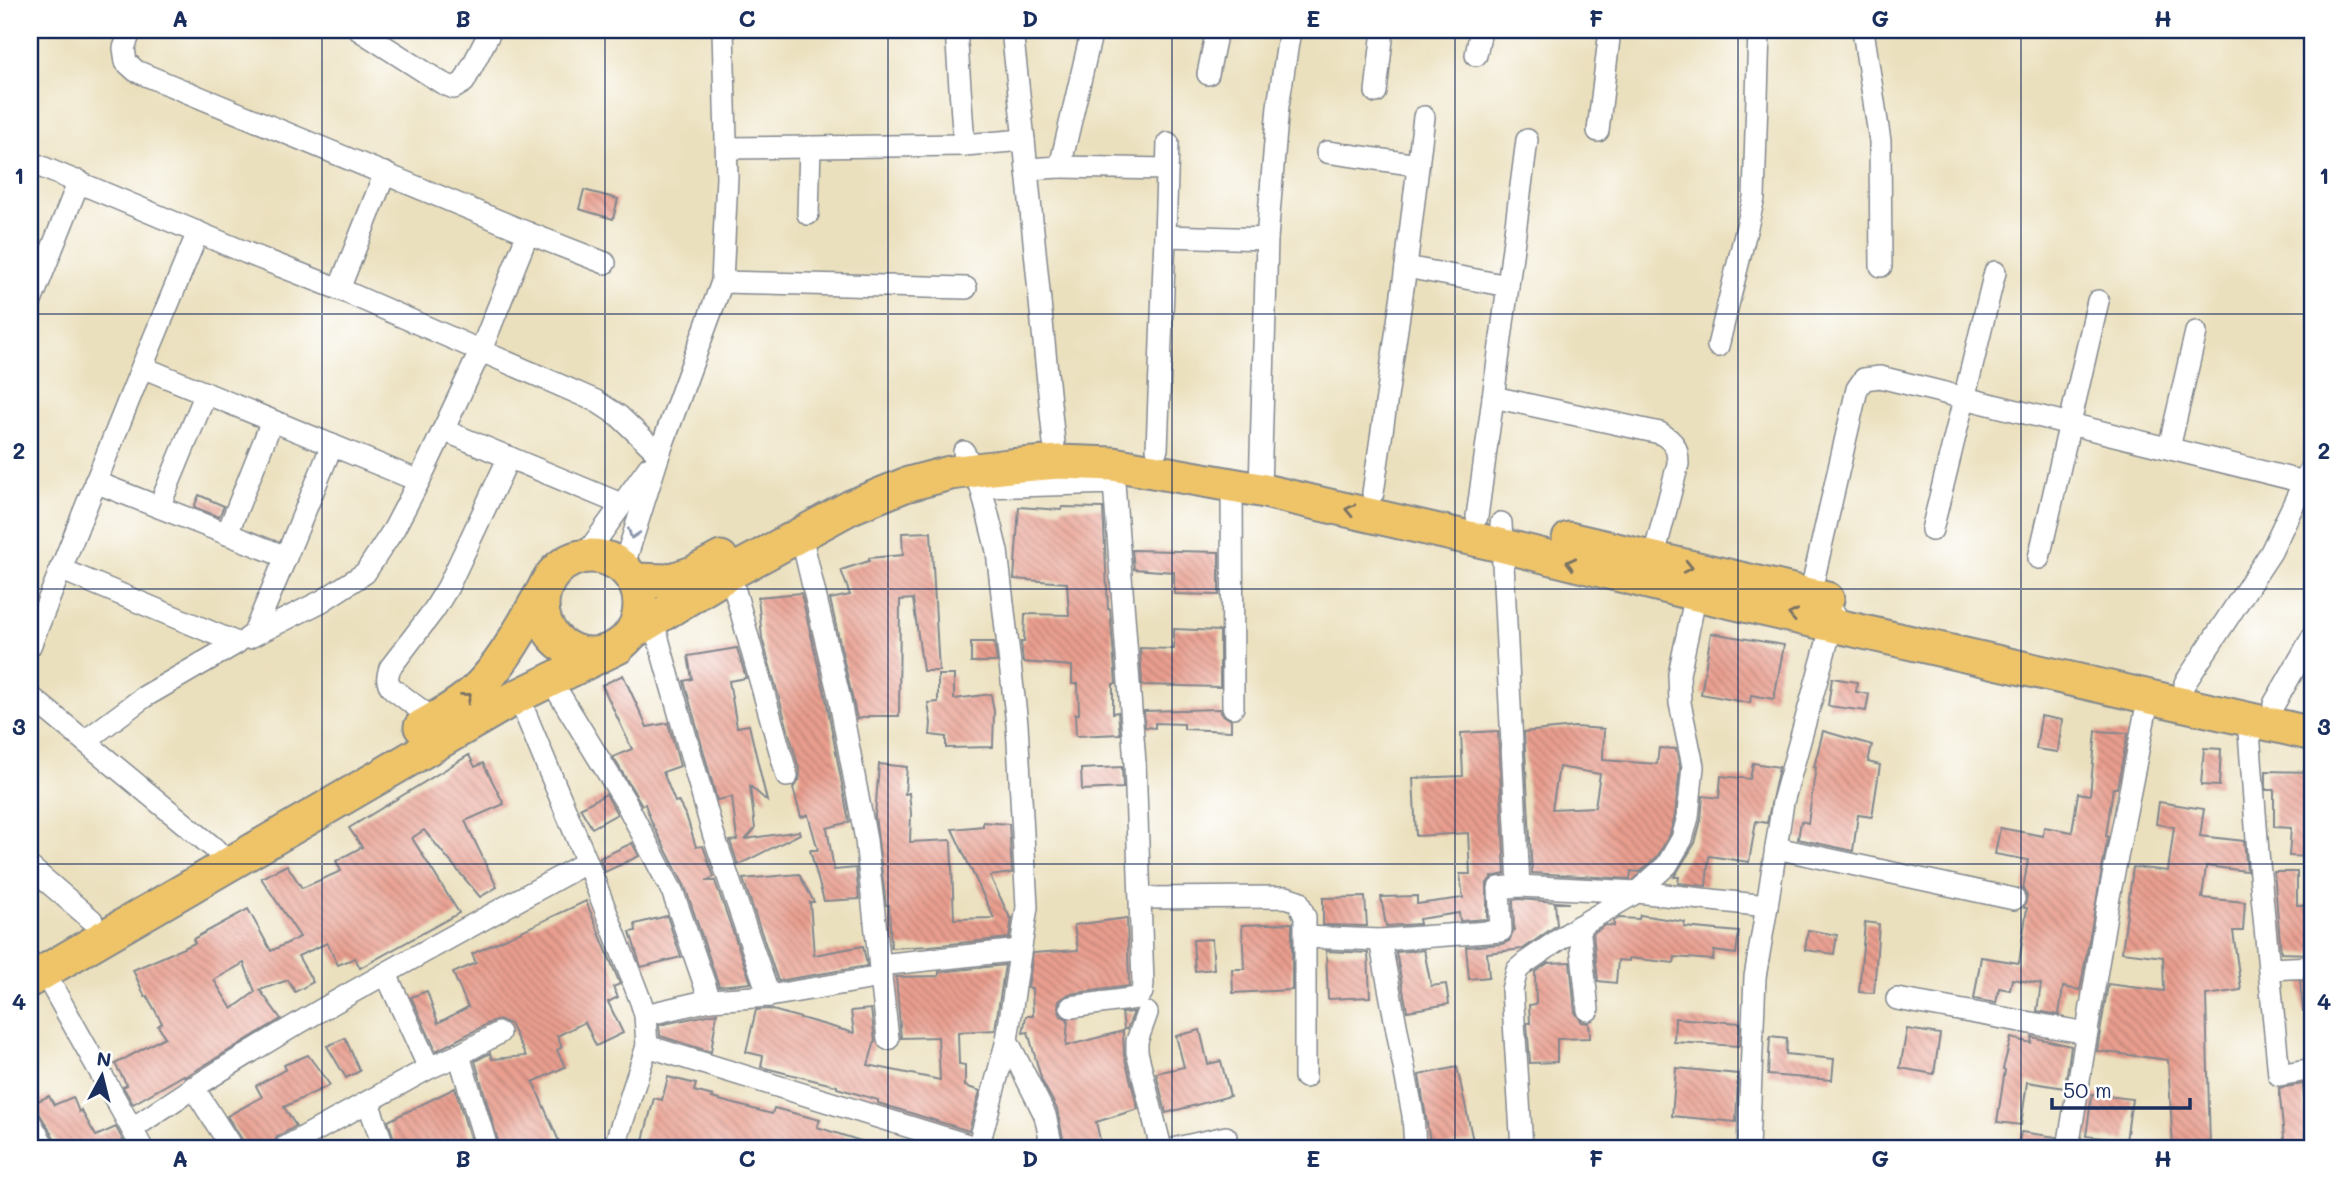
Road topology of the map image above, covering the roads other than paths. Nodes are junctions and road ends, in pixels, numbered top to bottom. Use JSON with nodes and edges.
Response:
{"nodes":[{"id":1,"x":131,"y":30,"type":"edge"},
{"id":2,"x":359,"y":30,"type":"edge"},
{"id":3,"x":491,"y":30,"type":"edge"},
{"id":4,"x":723,"y":30,"type":"edge"},
{"id":5,"x":956,"y":30,"type":"edge"},
{"id":6,"x":1012,"y":30,"type":"edge"},
{"id":7,"x":1092,"y":30,"type":"edge"},
{"id":8,"x":1217,"y":30,"type":"edge"},
{"id":9,"x":1290,"y":30,"type":"edge"},
{"id":10,"x":1383,"y":30,"type":"edge"},
{"id":11,"x":1481,"y":30,"type":"edge"},
{"id":12,"x":1610,"y":30,"type":"edge"},
{"id":13,"x":1759,"y":30,"type":"edge"},
{"id":14,"x":1863,"y":30,"type":"edge"},
{"id":15,"x":1476,"y":55,"type":"dead end"},
{"id":16,"x":1208,"y":74,"type":"dead end"},
{"id":17,"x":1376,"y":92,"type":"dead end"},
{"id":18,"x":1424,"y":117,"type":"dead end"},
{"id":19,"x":1598,"y":131,"type":"dead end"},
{"id":20,"x":1024,"y":139,"type":"junction"},
{"id":21,"x":1527,"y":140,"type":"dead end"},
{"id":22,"x":1168,"y":143,"type":"dead end"},
{"id":23,"x":964,"y":145,"type":"junction"},
{"id":24,"x":810,"y":147,"type":"junction"},
{"id":25,"x":727,"y":148,"type":"junction"},
{"id":26,"x":1327,"y":152,"type":"dead end"},
{"id":27,"x":30,"y":162,"type":"edge"},
{"id":28,"x":1418,"y":165,"type":"junction"},
{"id":29,"x":1060,"y":167,"type":"junction"},
{"id":30,"x":1027,"y":169,"type":"junction"},
{"id":31,"x":1167,"y":169,"type":"junction"},
{"id":32,"x":385,"y":173,"type":"junction"},
{"id":33,"x":79,"y":181,"type":"junction"},
{"id":34,"x":808,"y":214,"type":"dead end"},
{"id":35,"x":198,"y":232,"type":"junction"},
{"id":36,"x":528,"y":233,"type":"junction"},
{"id":37,"x":1165,"y":236,"type":"junction"},
{"id":38,"x":1267,"y":239,"type":"junction"},
{"id":39,"x":605,"y":263,"type":"dead end"},
{"id":40,"x":1881,"y":266,"type":"dead end"},
{"id":41,"x":1406,"y":267,"type":"junction"},
{"id":42,"x":1995,"y":272,"type":"dead end"},
{"id":43,"x":722,"y":282,"type":"junction"},
{"id":44,"x":1508,"y":286,"type":"junction"},
{"id":45,"x":966,"y":288,"type":"dead end"},
{"id":46,"x":339,"y":289,"type":"junction"},
{"id":47,"x":2098,"y":301,"type":"dead end"},
{"id":48,"x":30,"y":304,"type":"edge"},
{"id":49,"x":2196,"y":332,"type":"dead end"},
{"id":50,"x":1718,"y":346,"type":"dead end"},
{"id":51,"x":481,"y":350,"type":"junction"},
{"id":52,"x":142,"y":367,"type":"junction"},
{"id":53,"x":206,"y":393,"type":"junction"},
{"id":54,"x":1493,"y":397,"type":"junction"},
{"id":55,"x":1964,"y":397,"type":"junction"},
{"id":56,"x":272,"y":421,"type":"junction"},
{"id":57,"x":2070,"y":423,"type":"junction"},
{"id":58,"x":443,"y":430,"type":"junction"},
{"id":59,"x":1054,"y":443,"type":"junction"},
{"id":60,"x":332,"y":446,"type":"junction"},
{"id":61,"x":2169,"y":448,"type":"junction"},
{"id":62,"x":1157,"y":449,"type":"junction"},
{"id":63,"x":659,"y":454,"type":"junction"},
{"id":64,"x":509,"y":457,"type":"junction"},
{"id":65,"x":2313,"y":463,"type":"edge"},
{"id":66,"x":1114,"y":464,"type":"junction"},
{"id":67,"x":974,"y":470,"type":"junction"},
{"id":68,"x":1251,"y":480,"type":"junction"},
{"id":69,"x":419,"y":481,"type":"junction"},
{"id":70,"x":95,"y":482,"type":"junction"},
{"id":71,"x":2304,"y":482,"type":"junction"},
{"id":72,"x":1373,"y":493,"type":"junction"},
{"id":73,"x":621,"y":504,"type":"junction"},
{"id":74,"x":159,"y":507,"type":"junction"},
{"id":75,"x":1493,"y":528,"type":"junction"},
{"id":76,"x":1932,"y":530,"type":"dead end"},
{"id":77,"x":227,"y":534,"type":"junction"},
{"id":78,"x":801,"y":535,"type":"junction"},
{"id":79,"x":286,"y":557,"type":"junction"},
{"id":80,"x":584,"y":557,"type":"junction"},
{"id":81,"x":2039,"y":558,"type":"dead end"},
{"id":82,"x":1653,"y":559,"type":"junction"},
{"id":83,"x":60,"y":569,"type":"junction"},
{"id":84,"x":730,"y":573,"type":"junction"},
{"id":85,"x":628,"y":574,"type":"junction"},
{"id":86,"x":546,"y":586,"type":"junction"},
{"id":87,"x":1696,"y":594,"type":"junction"},
{"id":88,"x":1827,"y":607,"type":"junction"},
{"id":89,"x":634,"y":633,"type":"junction"},
{"id":90,"x":2313,"y":636,"type":"edge"},
{"id":91,"x":245,"y":639,"type":"junction"},
{"id":92,"x":30,"y":646,"type":"edge"},
{"id":93,"x":551,"y":679,"type":"junction"},
{"id":94,"x":2185,"y":684,"type":"junction"},
{"id":95,"x":2150,"y":695,"type":"junction"},
{"id":96,"x":30,"y":696,"type":"edge"},
{"id":97,"x":518,"y":696,"type":"junction"},
{"id":98,"x":1233,"y":707,"type":"dead end"},
{"id":99,"x":2261,"y":711,"type":"junction"},
{"id":100,"x":2313,"y":714,"type":"edge"},
{"id":101,"x":433,"y":720,"type":"junction"},
{"id":102,"x":2313,"y":734,"type":"edge"},
{"id":103,"x":85,"y":741,"type":"junction"},
{"id":104,"x":787,"y":776,"type":"dead end"},
{"id":105,"x":1776,"y":848,"type":"junction"},
{"id":106,"x":221,"y":856,"type":"junction"},
{"id":107,"x":587,"y":862,"type":"junction"},
{"id":108,"x":30,"y":867,"type":"edge"},
{"id":109,"x":1520,"y":886,"type":"junction"},
{"id":110,"x":1637,"y":892,"type":"junction"},
{"id":111,"x":1141,"y":898,"type":"junction"},
{"id":112,"x":2014,"y":900,"type":"dead end"},
{"id":113,"x":1767,"y":906,"type":"junction"},
{"id":114,"x":92,"y":920,"type":"junction"},
{"id":115,"x":1579,"y":926,"type":"junction"},
{"id":116,"x":1306,"y":937,"type":"junction"},
{"id":117,"x":1380,"y":940,"type":"junction"},
{"id":118,"x":1020,"y":950,"type":"junction"},
{"id":119,"x":2313,"y":967,"type":"edge"},
{"id":120,"x":34,"y":969,"type":"edge"},
{"id":121,"x":2269,"y":970,"type":"junction"},
{"id":122,"x":881,"y":971,"type":"junction"},
{"id":123,"x":386,"y":974,"type":"junction"},
{"id":124,"x":769,"y":996,"type":"junction"},
{"id":125,"x":1897,"y":999,"type":"dead end"},
{"id":126,"x":710,"y":1000,"type":"junction"},
{"id":127,"x":1071,"y":1007,"type":"dead end"},
{"id":128,"x":1588,"y":1010,"type":"dead end"},
{"id":129,"x":1147,"y":1013,"type":"dead end"},
{"id":130,"x":645,"y":1015,"type":"junction"},
{"id":131,"x":499,"y":1033,"type":"dead end"},
{"id":132,"x":2087,"y":1033,"type":"junction"},
{"id":133,"x":888,"y":1040,"type":"dead end"},
{"id":134,"x":1007,"y":1040,"type":"junction"},
{"id":135,"x":647,"y":1046,"type":"junction"},
{"id":136,"x":459,"y":1055,"type":"junction"},
{"id":137,"x":429,"y":1068,"type":"junction"},
{"id":138,"x":2313,"y":1069,"type":"edge"},
{"id":139,"x":1305,"y":1077,"type":"dead end"},
{"id":140,"x":193,"y":1087,"type":"junction"},
{"id":141,"x":368,"y":1102,"type":"junction"},
{"id":142,"x":30,"y":1122,"type":"edge"},
{"id":143,"x":1226,"y":1137,"type":"dead end"},
{"id":144,"x":137,"y":1139,"type":"edge"},
{"id":145,"x":45,"y":1148,"type":"edge"},
{"id":146,"x":232,"y":1148,"type":"edge"},
{"id":147,"x":284,"y":1148,"type":"edge"},
{"id":148,"x":384,"y":1148,"type":"edge"},
{"id":149,"x":487,"y":1148,"type":"edge"},
{"id":150,"x":614,"y":1148,"type":"edge"},
{"id":151,"x":978,"y":1148,"type":"edge"},
{"id":152,"x":1052,"y":1148,"type":"edge"},
{"id":153,"x":1161,"y":1148,"type":"edge"},
{"id":154,"x":1177,"y":1148,"type":"edge"},
{"id":155,"x":1415,"y":1148,"type":"edge"},
{"id":156,"x":1522,"y":1148,"type":"edge"},
{"id":157,"x":1748,"y":1148,"type":"edge"},
{"id":158,"x":2068,"y":1148,"type":"edge"}],
"edges":[{"from":1,"to":32,"type":"street"},
{"from":2,"to":3,"type":"street"},
{"from":4,"to":25,"type":"street"},
{"from":5,"to":23,"type":"street"},
{"from":6,"to":20,"type":"street"},
{"from":7,"to":29,"type":"street"},
{"from":8,"to":16,"type":"street"},
{"from":9,"to":38,"type":"street"},
{"from":10,"to":17,"type":"street"},
{"from":11,"to":15,"type":"street"},
{"from":12,"to":19,"type":"street"},
{"from":13,"to":50,"type":"street"},
{"from":14,"to":40,"type":"street"},
{"from":18,"to":28,"type":"street"},
{"from":20,"to":23,"type":"street"},
{"from":20,"to":30,"type":"street"},
{"from":21,"to":44,"type":"street"},
{"from":22,"to":31,"type":"street"},
{"from":23,"to":24,"type":"street"},
{"from":24,"to":25,"type":"street"},
{"from":24,"to":34,"type":"street"},
{"from":25,"to":43,"type":"street"},
{"from":26,"to":28,"type":"street"},
{"from":27,"to":33,"type":"street"},
{"from":28,"to":41,"type":"street"},
{"from":29,"to":30,"type":"street"},
{"from":29,"to":31,"type":"street"},
{"from":30,"to":59,"type":"street"},
{"from":31,"to":37,"type":"street"},
{"from":32,"to":36,"type":"street"},
{"from":32,"to":46,"type":"street"},
{"from":33,"to":35,"type":"street"},
{"from":33,"to":48,"type":"street"},
{"from":35,"to":46,"type":"street"},
{"from":35,"to":52,"type":"street"},
{"from":36,"to":39,"type":"street"},
{"from":36,"to":51,"type":"street"},
{"from":37,"to":38,"type":"street"},
{"from":37,"to":62,"type":"street"},
{"from":38,"to":68,"type":"street"},
{"from":41,"to":44,"type":"street"},
{"from":41,"to":72,"type":"street"},
{"from":42,"to":55,"type":"street"},
{"from":43,"to":45,"type":"street"},
{"from":43,"to":63,"type":"street"},
{"from":44,"to":54,"type":"street"},
{"from":46,"to":51,"type":"street"},
{"from":47,"to":57,"type":"street"},
{"from":49,"to":61,"type":"street"},
{"from":51,"to":58,"type":"street"},
{"from":51,"to":63,"type":"street"},
{"from":52,"to":53,"type":"street"},
{"from":52,"to":70,"type":"street"},
{"from":53,"to":56,"type":"street"},
{"from":53,"to":74,"type":"street"},
{"from":54,"to":75,"type":"street"},
{"from":54,"to":82,"type":"street"},
{"from":55,"to":57,"type":"street"},
{"from":55,"to":76,"type":"street"},
{"from":55,"to":88,"type":"street"},
{"from":56,"to":60,"type":"street"},
{"from":56,"to":77,"type":"street"},
{"from":57,"to":61,"type":"street"},
{"from":57,"to":81,"type":"street"},
{"from":58,"to":64,"type":"street"},
{"from":58,"to":69,"type":"street"},
{"from":59,"to":66,"type":"main road"},
{"from":59,"to":67,"type":"main road"},
{"from":60,"to":69,"type":"street"},
{"from":60,"to":79,"type":"street"},
{"from":61,"to":71,"type":"street"},
{"from":62,"to":66,"type":"main road"},
{"from":62,"to":68,"type":"main road"},
{"from":63,"to":73,"type":"street"},
{"from":63,"to":85,"type":"street","one_way":true},
{"from":64,"to":73,"type":"street"},
{"from":64,"to":101,"type":"street"},
{"from":65,"to":71,"type":"street"},
{"from":66,"to":67,"type":"main road"},
{"from":66,"to":68,"type":"main road"},
{"from":66,"to":111,"type":"street"},
{"from":67,"to":78,"type":"main road"},
{"from":67,"to":85,"type":"main road"},
{"from":67,"to":118,"type":"street"},
{"from":68,"to":72,"type":"main road"},
{"from":75,"to":68,"type":"main road","one_way":true},
{"from":68,"to":98,"type":"street"},
{"from":69,"to":91,"type":"street"},
{"from":70,"to":74,"type":"street"},
{"from":70,"to":83,"type":"street"},
{"from":71,"to":94,"type":"street"},
{"from":72,"to":75,"type":"main road"},
{"from":73,"to":80,"type":"street"},
{"from":74,"to":77,"type":"street"},
{"from":75,"to":82,"type":"main road"},
{"from":87,"to":75,"type":"main road","one_way":true},
{"from":75,"to":109,"type":"street"},
{"from":77,"to":79,"type":"street"},
{"from":78,"to":84,"type":"main road"},
{"from":78,"to":122,"type":"street"},
{"from":79,"to":91,"type":"street"},
{"from":80,"to":85,"type":"main road"},
{"from":80,"to":86,"type":"main road"},
{"from":82,"to":88,"type":"main road","one_way":true},
{"from":83,"to":91,"type":"street"},
{"from":83,"to":92,"type":"street"},
{"from":84,"to":89,"type":"main road"},
{"from":84,"to":104,"type":"street"},
{"from":85,"to":89,"type":"main road"},
{"from":86,"to":89,"type":"main road"},
{"from":101,"to":86,"type":"main road","one_way":true},
{"from":88,"to":87,"type":"main road","one_way":true},
{"from":87,"to":110,"type":"street"},
{"from":88,"to":94,"type":"main road"},
{"from":88,"to":95,"type":"main road"},
{"from":88,"to":105,"type":"street"},
{"from":89,"to":93,"type":"main road"},
{"from":89,"to":124,"type":"street"},
{"from":90,"to":99,"type":"street"},
{"from":91,"to":103,"type":"street"},
{"from":93,"to":97,"type":"main road"},
{"from":93,"to":126,"type":"street"},
{"from":94,"to":99,"type":"main road"},
{"from":95,"to":99,"type":"main road"},
{"from":95,"to":132,"type":"street"},
{"from":96,"to":103,"type":"street"},
{"from":97,"to":106,"type":"main road"},
{"from":97,"to":107,"type":"street"},
{"from":99,"to":100,"type":"main road"},
{"from":99,"to":102,"type":"main road"},
{"from":99,"to":121,"type":"street"},
{"from":101,"to":106,"type":"main road"},
{"from":103,"to":106,"type":"street"},
{"from":105,"to":112,"type":"street"},
{"from":105,"to":113,"type":"street"},
{"from":106,"to":114,"type":"main road"},
{"from":106,"to":120,"type":"main road"},
{"from":107,"to":123,"type":"street"},
{"from":107,"to":130,"type":"street"},
{"from":108,"to":114,"type":"street"},
{"from":109,"to":110,"type":"street"},
{"from":109,"to":117,"type":"street"},
{"from":110,"to":113,"type":"street"},
{"from":110,"to":115,"type":"street"},
{"from":111,"to":116,"type":"street"},
{"from":111,"to":127,"type":"street"},
{"from":113,"to":157,"type":"street"},
{"from":114,"to":120,"type":"main road"},
{"from":115,"to":128,"type":"street"},
{"from":115,"to":156,"type":"street"},
{"from":116,"to":117,"type":"street"},
{"from":116,"to":139,"type":"street"},
{"from":117,"to":155,"type":"street"},
{"from":118,"to":122,"type":"street"},
{"from":118,"to":134,"type":"street"},
{"from":119,"to":121,"type":"street"},
{"from":120,"to":144,"type":"street"},
{"from":121,"to":138,"type":"street"},
{"from":122,"to":124,"type":"street"},
{"from":122,"to":133,"type":"street"},
{"from":123,"to":137,"type":"street"},
{"from":123,"to":140,"type":"street"},
{"from":124,"to":126,"type":"street"},
{"from":125,"to":132,"type":"street"},
{"from":126,"to":130,"type":"street"},
{"from":129,"to":153,"type":"street"},
{"from":130,"to":135,"type":"street"},
{"from":131,"to":136,"type":"street"},
{"from":132,"to":158,"type":"street"},
{"from":134,"to":151,"type":"street"},
{"from":134,"to":152,"type":"street"},
{"from":135,"to":150,"type":"street"},
{"from":135,"to":151,"type":"street"},
{"from":136,"to":137,"type":"street"},
{"from":136,"to":149,"type":"street"},
{"from":137,"to":141,"type":"street"},
{"from":140,"to":144,"type":"street"},
{"from":140,"to":146,"type":"street"},
{"from":141,"to":147,"type":"street"},
{"from":141,"to":148,"type":"street"},
{"from":142,"to":145,"type":"street"},
{"from":143,"to":154,"type":"street"}]}
